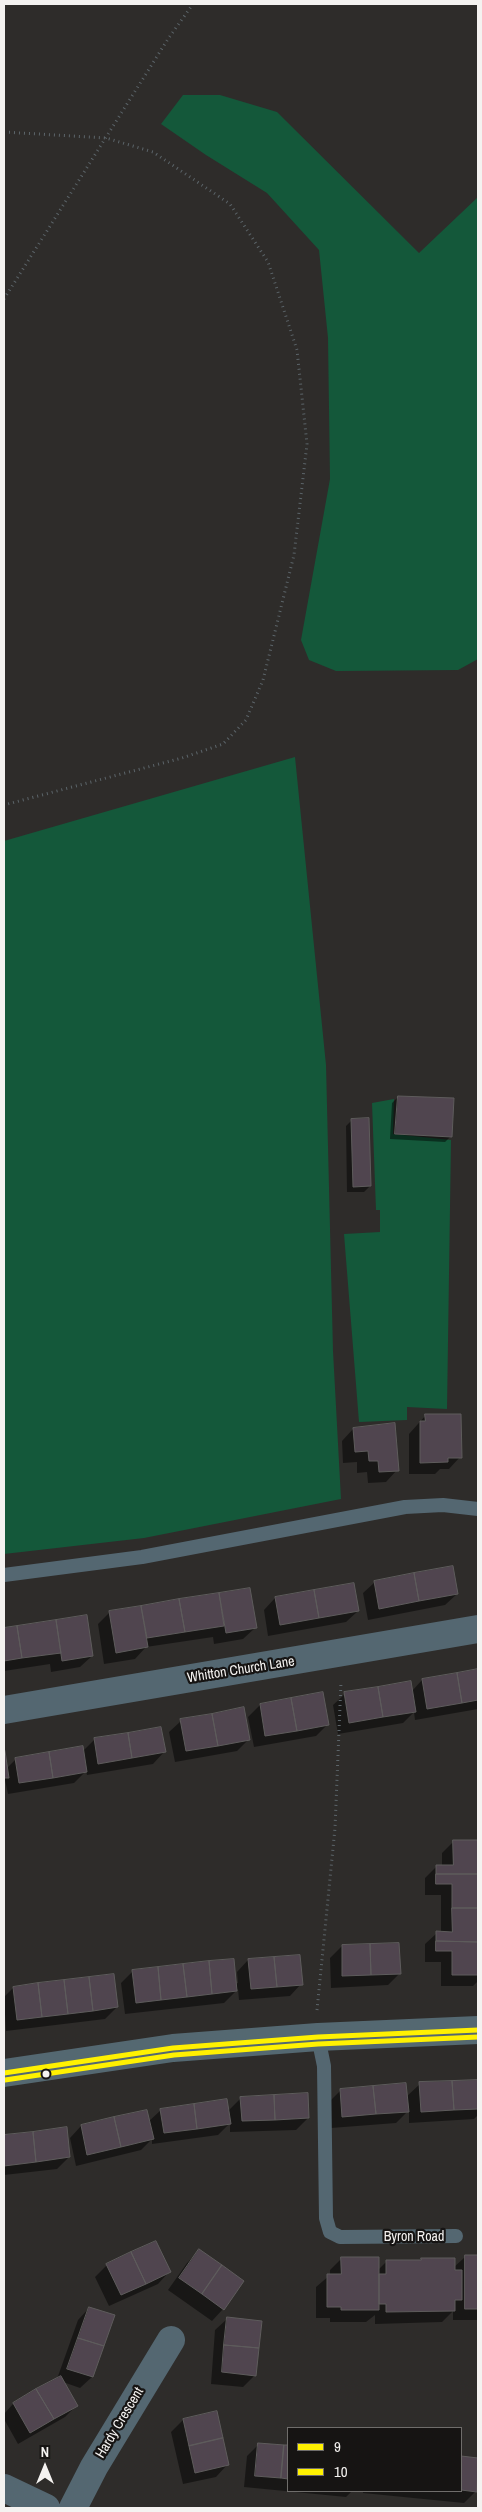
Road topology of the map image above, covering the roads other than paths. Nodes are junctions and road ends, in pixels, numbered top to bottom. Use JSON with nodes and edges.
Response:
{"nodes":[{"id":1,"x":478,"y":1510,"type":"edge"},
{"id":2,"x":4,"y":1575,"type":"edge"},
{"id":3,"x":478,"y":1629,"type":"edge"},
{"id":4,"x":4,"y":1710,"type":"edge"},
{"id":5,"x":478,"y":2030,"type":"edge"},
{"id":6,"x":318,"y":2037,"type":"junction"},
{"id":7,"x":4,"y":2073,"type":"edge"},
{"id":8,"x":456,"y":2236,"type":"dead end"},
{"id":9,"x":171,"y":2340,"type":"dead end"},
{"id":10,"x":4,"y":2488,"type":"edge"},
{"id":11,"x":46,"y":2508,"type":"edge"},
{"id":12,"x":73,"y":2508,"type":"edge"}],
"edges":[{"from":1,"to":2,"type":"lane"},
{"from":3,"to":4,"type":"street","name":"Whitton Church Lane"},
{"from":5,"to":6,"type":"street"},
{"from":6,"to":7,"type":"street"},
{"from":6,"to":8,"type":"lane","name":"Byron Road"},
{"from":9,"to":12,"type":"street","name":"Hardy Crescent"},
{"from":10,"to":11,"type":"street"}]}
